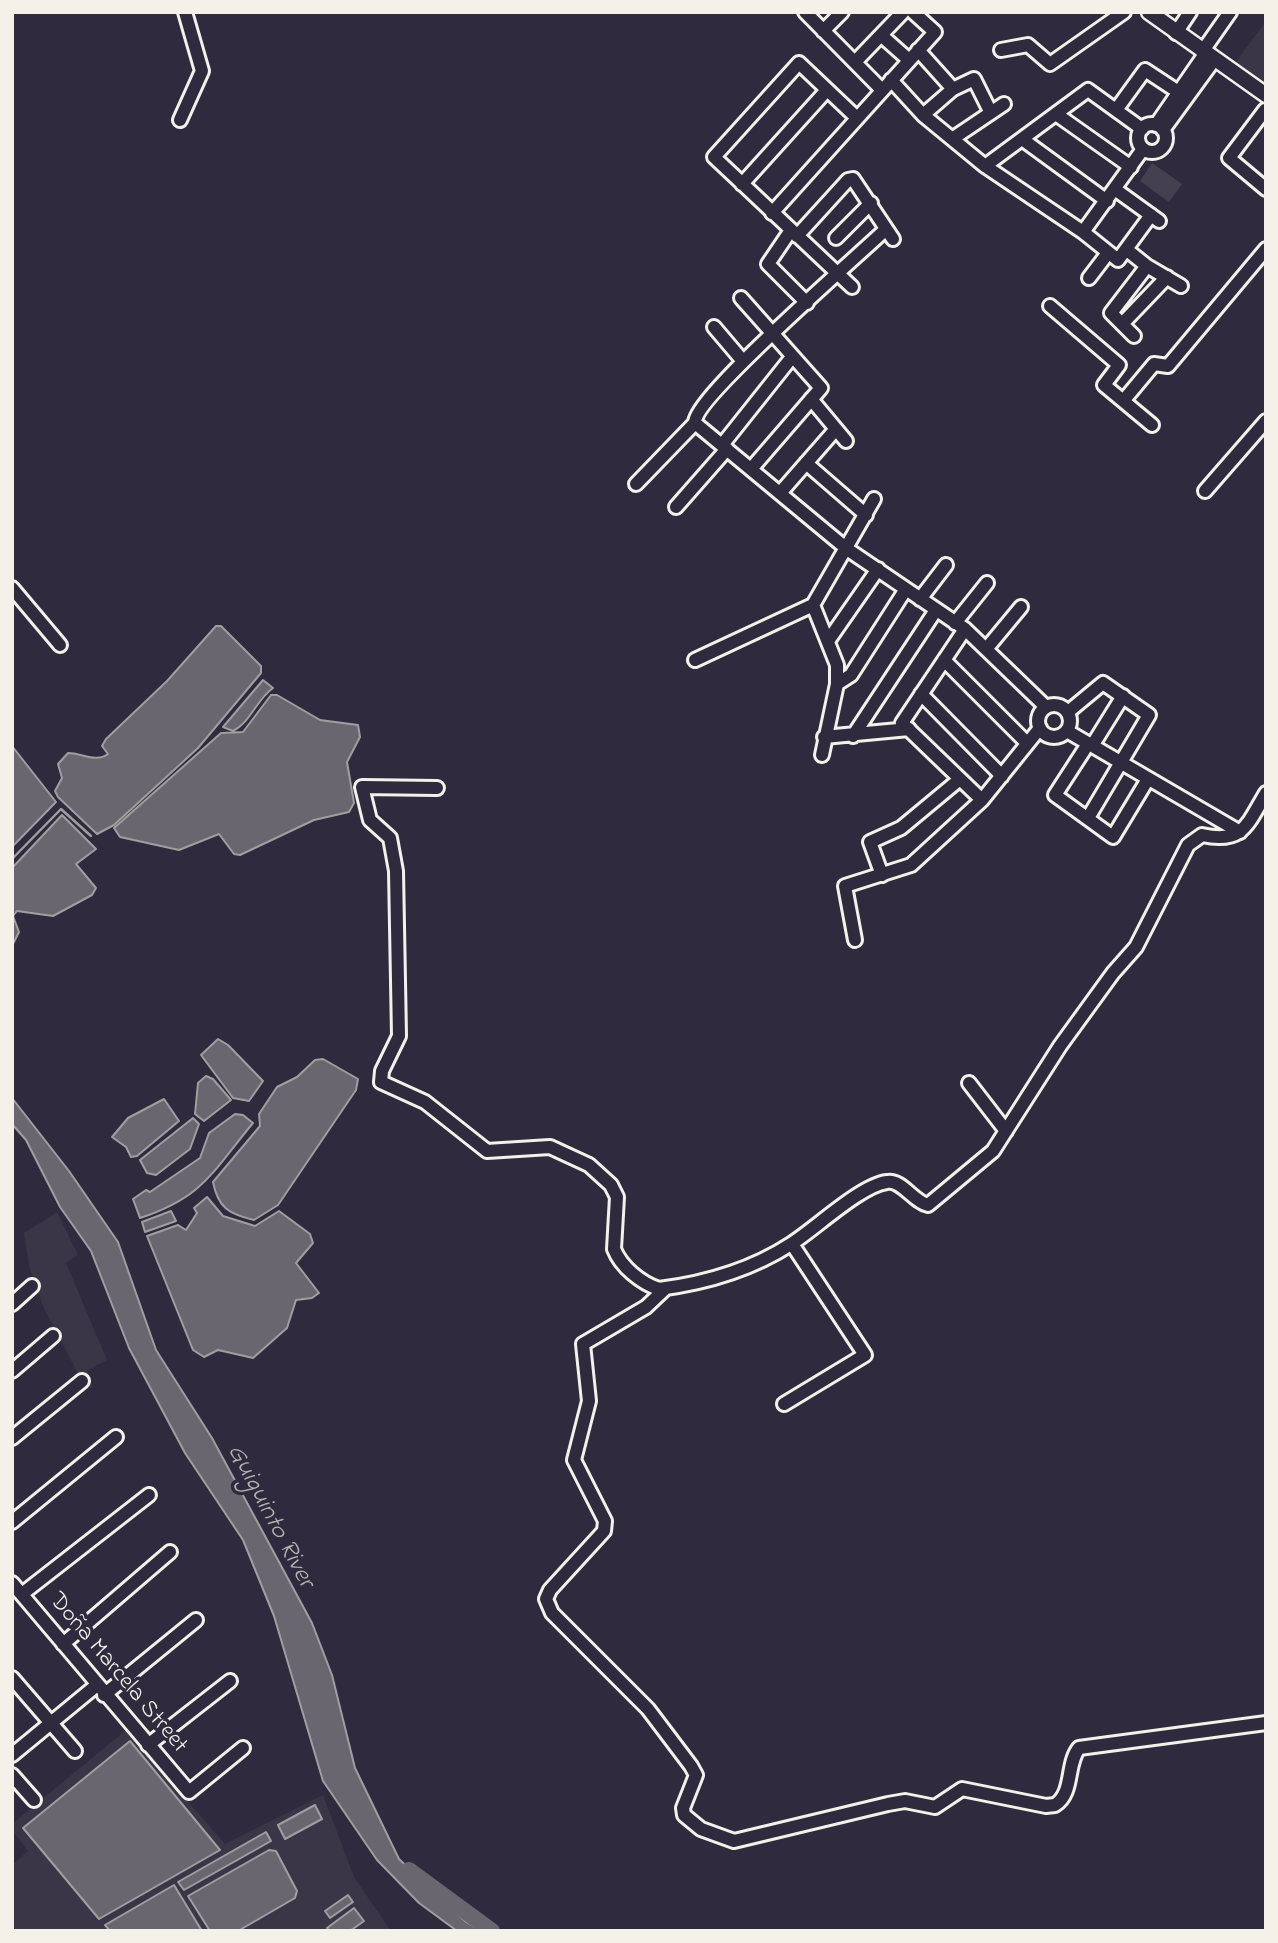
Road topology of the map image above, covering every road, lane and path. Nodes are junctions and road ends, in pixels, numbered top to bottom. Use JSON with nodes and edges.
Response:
{"nodes":[{"id":1,"x":185,"y":12,"type":"edge"},
{"id":2,"x":804,"y":12,"type":"edge"},
{"id":3,"x":842,"y":12,"type":"edge"},
{"id":4,"x":903,"y":12,"type":"edge"},
{"id":5,"x":913,"y":12,"type":"edge"},
{"id":6,"x":931,"y":12,"type":"edge"},
{"id":7,"x":1124,"y":12,"type":"edge"},
{"id":8,"x":1190,"y":12,"type":"edge"},
{"id":9,"x":1230,"y":12,"type":"edge"},
{"id":10,"x":1155,"y":14,"type":"edge"},
{"id":11,"x":823,"y":31,"type":"junction"},
{"id":12,"x":934,"y":32,"type":"junction"},
{"id":13,"x":1175,"y":33,"type":"junction"},
{"id":14,"x":882,"y":36,"type":"junction"},
{"id":15,"x":918,"y":50,"type":"junction"},
{"id":16,"x":1001,"y":50,"type":"dead end"},
{"id":17,"x":1207,"y":55,"type":"junction"},
{"id":18,"x":909,"y":60,"type":"junction"},
{"id":19,"x":855,"y":62,"type":"junction"},
{"id":20,"x":887,"y":85,"type":"junction"},
{"id":21,"x":953,"y":89,"type":"junction"},
{"id":22,"x":827,"y":90,"type":"junction"},
{"id":23,"x":1182,"y":94,"type":"junction"},
{"id":24,"x":1266,"y":94,"type":"edge"},
{"id":25,"x":1004,"y":104,"type":"dead end"},
{"id":26,"x":1116,"y":110,"type":"junction"},
{"id":27,"x":1265,"y":110,"type":"edge"},
{"id":28,"x":991,"y":113,"type":"junction"},
{"id":29,"x":1056,"y":114,"type":"junction"},
{"id":30,"x":923,"y":115,"type":"junction"},
{"id":31,"x":858,"y":118,"type":"junction"},
{"id":32,"x":180,"y":120,"type":"dead end"},
{"id":33,"x":1160,"y":128,"type":"junction"},
{"id":34,"x":1142,"y":129,"type":"junction"},
{"id":35,"x":951,"y":139,"type":"junction"},
{"id":36,"x":1022,"y":139,"type":"junction"},
{"id":37,"x":1143,"y":149,"type":"junction"},
{"id":38,"x":985,"y":166,"type":"junction"},
{"id":39,"x":1131,"y":167,"type":"junction"},
{"id":40,"x":742,"y":184,"type":"junction"},
{"id":41,"x":1266,"y":189,"type":"edge"},
{"id":42,"x":1116,"y":190,"type":"junction"},
{"id":43,"x":1107,"y":201,"type":"junction"},
{"id":44,"x":871,"y":203,"type":"junction"},
{"id":45,"x":772,"y":213,"type":"junction"},
{"id":46,"x":1083,"y":232,"type":"junction"},
{"id":47,"x":794,"y":233,"type":"junction"},
{"id":48,"x":836,"y":238,"type":"dead end"},
{"id":49,"x":1266,"y":249,"type":"edge"},
{"id":50,"x":1127,"y":250,"type":"junction"},
{"id":51,"x":1108,"y":253,"type":"junction"},
{"id":52,"x":1147,"y":266,"type":"junction"},
{"id":53,"x":838,"y":274,"type":"junction"},
{"id":54,"x":1167,"y":277,"type":"junction"},
{"id":55,"x":1089,"y":278,"type":"dead end"},
{"id":56,"x":1181,"y":286,"type":"dead end"},
{"id":57,"x":852,"y":287,"type":"dead end"},
{"id":58,"x":741,"y":298,"type":"dead end"},
{"id":59,"x":807,"y":303,"type":"junction"},
{"id":60,"x":1050,"y":306,"type":"dead end"},
{"id":61,"x":1122,"y":324,"type":"junction"},
{"id":62,"x":714,"y":327,"type":"dead end"},
{"id":63,"x":774,"y":334,"type":"junction"},
{"id":64,"x":1134,"y":336,"type":"dead end"},
{"id":65,"x":792,"y":357,"type":"junction"},
{"id":66,"x":742,"y":360,"type":"junction"},
{"id":67,"x":811,"y":399,"type":"junction"},
{"id":68,"x":1124,"y":400,"type":"junction"},
{"id":69,"x":1266,"y":421,"type":"edge"},
{"id":70,"x":695,"y":423,"type":"junction"},
{"id":71,"x":1152,"y":425,"type":"dead end"},
{"id":72,"x":836,"y":429,"type":"junction"},
{"id":73,"x":846,"y":441,"type":"dead end"},
{"id":74,"x":724,"y":447,"type":"junction"},
{"id":75,"x":806,"y":463,"type":"junction"},
{"id":76,"x":751,"y":469,"type":"junction"},
{"id":77,"x":636,"y":484,"type":"dead end"},
{"id":78,"x":1205,"y":491,"type":"dead end"},
{"id":79,"x":780,"y":493,"type":"junction"},
{"id":80,"x":874,"y":499,"type":"dead end"},
{"id":81,"x":676,"y":507,"type":"dead end"},
{"id":82,"x":866,"y":514,"type":"junction"},
{"id":83,"x":847,"y":549,"type":"junction"},
{"id":84,"x":946,"y":565,"type":"dead end"},
{"id":85,"x":877,"y":569,"type":"junction"},
{"id":86,"x":987,"y":583,"type":"dead end"},
{"id":87,"x":12,"y":589,"type":"edge"},
{"id":88,"x":906,"y":589,"type":"junction"},
{"id":89,"x":920,"y":599,"type":"junction"},
{"id":90,"x":813,"y":606,"type":"junction"},
{"id":91,"x":1021,"y":607,"type":"dead end"},
{"id":92,"x":936,"y":610,"type":"junction"},
{"id":93,"x":960,"y":626,"type":"junction"},
{"id":94,"x":828,"y":641,"type":"junction"},
{"id":95,"x":60,"y":645,"type":"dead end"},
{"id":96,"x":986,"y":648,"type":"junction"},
{"id":97,"x":695,"y":660,"type":"dead end"},
{"id":98,"x":944,"y":660,"type":"junction"},
{"id":99,"x":837,"y":684,"type":"junction"},
{"id":100,"x":921,"y":694,"type":"junction"},
{"id":101,"x":1123,"y":695,"type":"junction"},
{"id":102,"x":1046,"y":707,"type":"junction"},
{"id":103,"x":1068,"y":712,"type":"junction"},
{"id":104,"x":1040,"y":728,"type":"junction"},
{"id":105,"x":909,"y":729,"type":"junction"},
{"id":106,"x":1067,"y":731,"type":"junction"},
{"id":107,"x":853,"y":736,"type":"junction"},
{"id":108,"x":824,"y":737,"type":"junction"},
{"id":109,"x":1027,"y":743,"type":"junction"},
{"id":110,"x":1090,"y":745,"type":"junction"},
{"id":111,"x":822,"y":755,"type":"dead end"},
{"id":112,"x":1121,"y":763,"type":"junction"},
{"id":113,"x":1002,"y":776,"type":"junction"},
{"id":114,"x":960,"y":779,"type":"junction"},
{"id":115,"x":1149,"y":779,"type":"junction"},
{"id":116,"x":437,"y":788,"type":"dead end"},
{"id":117,"x":1266,"y":793,"type":"edge"},
{"id":118,"x":982,"y":800,"type":"junction"},
{"id":119,"x":1088,"y":818,"type":"junction"},
{"id":120,"x":1240,"y":832,"type":"junction"},
{"id":121,"x":882,"y":875,"type":"junction"},
{"id":122,"x":855,"y":940,"type":"dead end"},
{"id":123,"x":969,"y":1083,"type":"dead end"},
{"id":124,"x":1006,"y":1131,"type":"junction"},
{"id":125,"x":792,"y":1244,"type":"junction"},
{"id":126,"x":32,"y":1286,"type":"dead end"},
{"id":127,"x":666,"y":1288,"type":"junction"},
{"id":128,"x":12,"y":1304,"type":"edge"},
{"id":129,"x":53,"y":1336,"type":"dead end"},
{"id":130,"x":12,"y":1371,"type":"edge"},
{"id":131,"x":82,"y":1381,"type":"dead end"},
{"id":132,"x":784,"y":1404,"type":"dead end"},
{"id":133,"x":116,"y":1437,"type":"dead end"},
{"id":134,"x":12,"y":1438,"type":"edge"},
{"id":135,"x":149,"y":1495,"type":"dead end"},
{"id":136,"x":12,"y":1522,"type":"edge"},
{"id":137,"x":170,"y":1552,"type":"dead end"},
{"id":138,"x":12,"y":1583,"type":"edge"},
{"id":139,"x":22,"y":1594,"type":"junction"},
{"id":140,"x":196,"y":1620,"type":"dead end"},
{"id":141,"x":63,"y":1644,"type":"junction"},
{"id":142,"x":12,"y":1678,"type":"edge"},
{"id":143,"x":230,"y":1681,"type":"dead end"},
{"id":144,"x":101,"y":1690,"type":"junction"},
{"id":145,"x":51,"y":1722,"type":"junction"},
{"id":146,"x":1266,"y":1723,"type":"edge"},
{"id":147,"x":148,"y":1745,"type":"junction"},
{"id":148,"x":243,"y":1748,"type":"dead end"},
{"id":149,"x":75,"y":1751,"type":"dead end"},
{"id":150,"x":12,"y":1755,"type":"edge"},
{"id":151,"x":12,"y":1775,"type":"edge"},
{"id":152,"x":34,"y":1800,"type":"dead end"}],
"edges":[{"from":1,"to":32,"type":"street"},
{"from":2,"to":11,"type":"street"},
{"from":3,"to":11,"type":"street"},
{"from":4,"to":14,"type":"street"},
{"from":5,"to":12,"type":"street"},
{"from":6,"to":12,"type":"street"},
{"from":7,"to":16,"type":"street"},
{"from":8,"to":13,"type":"street"},
{"from":9,"to":17,"type":"street"},
{"from":10,"to":13,"type":"main road"},
{"from":11,"to":19,"type":"street"},
{"from":12,"to":15,"type":"street"},
{"from":13,"to":17,"type":"main road"},
{"from":14,"to":18,"type":"street"},
{"from":14,"to":19,"type":"street"},
{"from":15,"to":18,"type":"street"},
{"from":15,"to":21,"type":"street"},
{"from":17,"to":23,"type":"street"},
{"from":17,"to":24,"type":"main road"},
{"from":18,"to":20,"type":"street"},
{"from":19,"to":20,"type":"street"},
{"from":20,"to":30,"type":"street"},
{"from":20,"to":31,"type":"street"},
{"from":21,"to":28,"type":"street"},
{"from":21,"to":30,"type":"street"},
{"from":22,"to":31,"type":"street"},
{"from":22,"to":40,"type":"street"},
{"from":22,"to":40,"type":"street"},
{"from":23,"to":26,"type":"street"},
{"from":23,"to":33,"type":"street"},
{"from":25,"to":28,"type":"street"},
{"from":26,"to":29,"type":"street"},
{"from":26,"to":34,"type":"street"},
{"from":27,"to":41,"type":"street"},
{"from":28,"to":35,"type":"street"},
{"from":29,"to":36,"type":"street"},
{"from":29,"to":39,"type":"street"},
{"from":30,"to":35,"type":"street"},
{"from":31,"to":45,"type":"street"},
{"from":33,"to":34,"type":"street"},
{"from":33,"to":37,"type":"street"},
{"from":34,"to":37,"type":"street"},
{"from":35,"to":38,"type":"street"},
{"from":36,"to":38,"type":"street"},
{"from":36,"to":43,"type":"street"},
{"from":37,"to":39,"type":"street"},
{"from":38,"to":46,"type":"street"},
{"from":39,"to":42,"type":"street"},
{"from":40,"to":45,"type":"street"},
{"from":42,"to":43,"type":"street"},
{"from":42,"to":50,"type":"street"},
{"from":43,"to":46,"type":"street"},
{"from":44,"to":47,"type":"street"},
{"from":44,"to":48,"type":"street"},
{"from":44,"to":53,"type":"street"},
{"from":45,"to":47,"type":"street"},
{"from":46,"to":51,"type":"street"},
{"from":47,"to":53,"type":"street"},
{"from":47,"to":59,"type":"street"},
{"from":49,"to":68,"type":"street"},
{"from":50,"to":51,"type":"street"},
{"from":50,"to":52,"type":"street"},
{"from":51,"to":55,"type":"street"},
{"from":52,"to":54,"type":"street"},
{"from":52,"to":61,"type":"street"},
{"from":53,"to":57,"type":"street"},
{"from":53,"to":59,"type":"street"},
{"from":54,"to":56,"type":"street"},
{"from":54,"to":61,"type":"street"},
{"from":58,"to":63,"type":"street"},
{"from":59,"to":63,"type":"street"},
{"from":60,"to":68,"type":"street"},
{"from":61,"to":64,"type":"street"},
{"from":62,"to":66,"type":"street"},
{"from":63,"to":65,"type":"street"},
{"from":63,"to":66,"type":"street"},
{"from":65,"to":67,"type":"street"},
{"from":65,"to":74,"type":"street"},
{"from":66,"to":70,"type":"street"},
{"from":67,"to":72,"type":"street"},
{"from":67,"to":76,"type":"street"},
{"from":68,"to":71,"type":"street"},
{"from":69,"to":78,"type":"street"},
{"from":70,"to":74,"type":"street"},
{"from":70,"to":77,"type":"street"},
{"from":72,"to":73,"type":"street"},
{"from":72,"to":75,"type":"street"},
{"from":74,"to":76,"type":"street"},
{"from":74,"to":81,"type":"street"},
{"from":75,"to":79,"type":"street"},
{"from":75,"to":82,"type":"street"},
{"from":76,"to":79,"type":"street"},
{"from":79,"to":83,"type":"street"},
{"from":80,"to":82,"type":"street"},
{"from":82,"to":83,"type":"street"},
{"from":83,"to":85,"type":"street"},
{"from":83,"to":90,"type":"street"},
{"from":84,"to":89,"type":"street"},
{"from":85,"to":88,"type":"street"},
{"from":85,"to":94,"type":"street"},
{"from":86,"to":93,"type":"street"},
{"from":87,"to":95,"type":"street"},
{"from":88,"to":89,"type":"street"},
{"from":88,"to":99,"type":"street"},
{"from":89,"to":92,"type":"street"},
{"from":90,"to":94,"type":"street"},
{"from":90,"to":97,"type":"street"},
{"from":91,"to":96,"type":"street"},
{"from":92,"to":93,"type":"street"},
{"from":92,"to":107,"type":"street"},
{"from":93,"to":96,"type":"street"},
{"from":93,"to":98,"type":"street"},
{"from":94,"to":99,"type":"street"},
{"from":96,"to":102,"type":"street"},
{"from":98,"to":100,"type":"street"},
{"from":98,"to":109,"type":"street"},
{"from":99,"to":108,"type":"street"},
{"from":100,"to":105,"type":"street"},
{"from":100,"to":113,"type":"street"},
{"from":101,"to":103,"type":"street"},
{"from":101,"to":110,"type":"street"},
{"from":101,"to":112,"type":"street"},
{"from":102,"to":103,"type":"street"},
{"from":102,"to":104,"type":"street"},
{"from":103,"to":106,"type":"street"},
{"from":104,"to":106,"type":"street"},
{"from":104,"to":109,"type":"street"},
{"from":105,"to":107,"type":"street"},
{"from":105,"to":114,"type":"street"},
{"from":106,"to":110,"type":"street"},
{"from":107,"to":108,"type":"street"},
{"from":108,"to":111,"type":"street"},
{"from":109,"to":113,"type":"street"},
{"from":110,"to":112,"type":"street"},
{"from":110,"to":119,"type":"street"},
{"from":112,"to":115,"type":"street"},
{"from":112,"to":119,"type":"street"},
{"from":113,"to":118,"type":"street"},
{"from":114,"to":118,"type":"street"},
{"from":114,"to":121,"type":"street"},
{"from":115,"to":119,"type":"street"},
{"from":115,"to":120,"type":"street"},
{"from":116,"to":127,"type":"street"},
{"from":117,"to":120,"type":"street"},
{"from":118,"to":121,"type":"street"},
{"from":120,"to":124,"type":"street"},
{"from":121,"to":122,"type":"street"},
{"from":123,"to":124,"type":"street"},
{"from":124,"to":125,"type":"street"},
{"from":125,"to":127,"type":"street"},
{"from":125,"to":132,"type":"street"},
{"from":126,"to":128,"type":"street"},
{"from":127,"to":146,"type":"street"},
{"from":129,"to":130,"type":"street"},
{"from":131,"to":134,"type":"street"},
{"from":133,"to":136,"type":"street"},
{"from":135,"to":139,"type":"street"},
{"from":137,"to":141,"type":"street"},
{"from":138,"to":139,"type":"street","name":"Doña Marcela Street"},
{"from":139,"to":141,"type":"street","name":"Doña Marcela Street"},
{"from":140,"to":144,"type":"street"},
{"from":141,"to":144,"type":"street","name":"Doña Marcela Street"},
{"from":142,"to":145,"type":"street"},
{"from":143,"to":147,"type":"street"},
{"from":144,"to":145,"type":"street"},
{"from":144,"to":147,"type":"street","name":"Doña Marcela Street"},
{"from":145,"to":149,"type":"street"},
{"from":145,"to":150,"type":"street"},
{"from":147,"to":148,"type":"street","name":"Doña Marcela Street"},
{"from":151,"to":152,"type":"street"}]}
